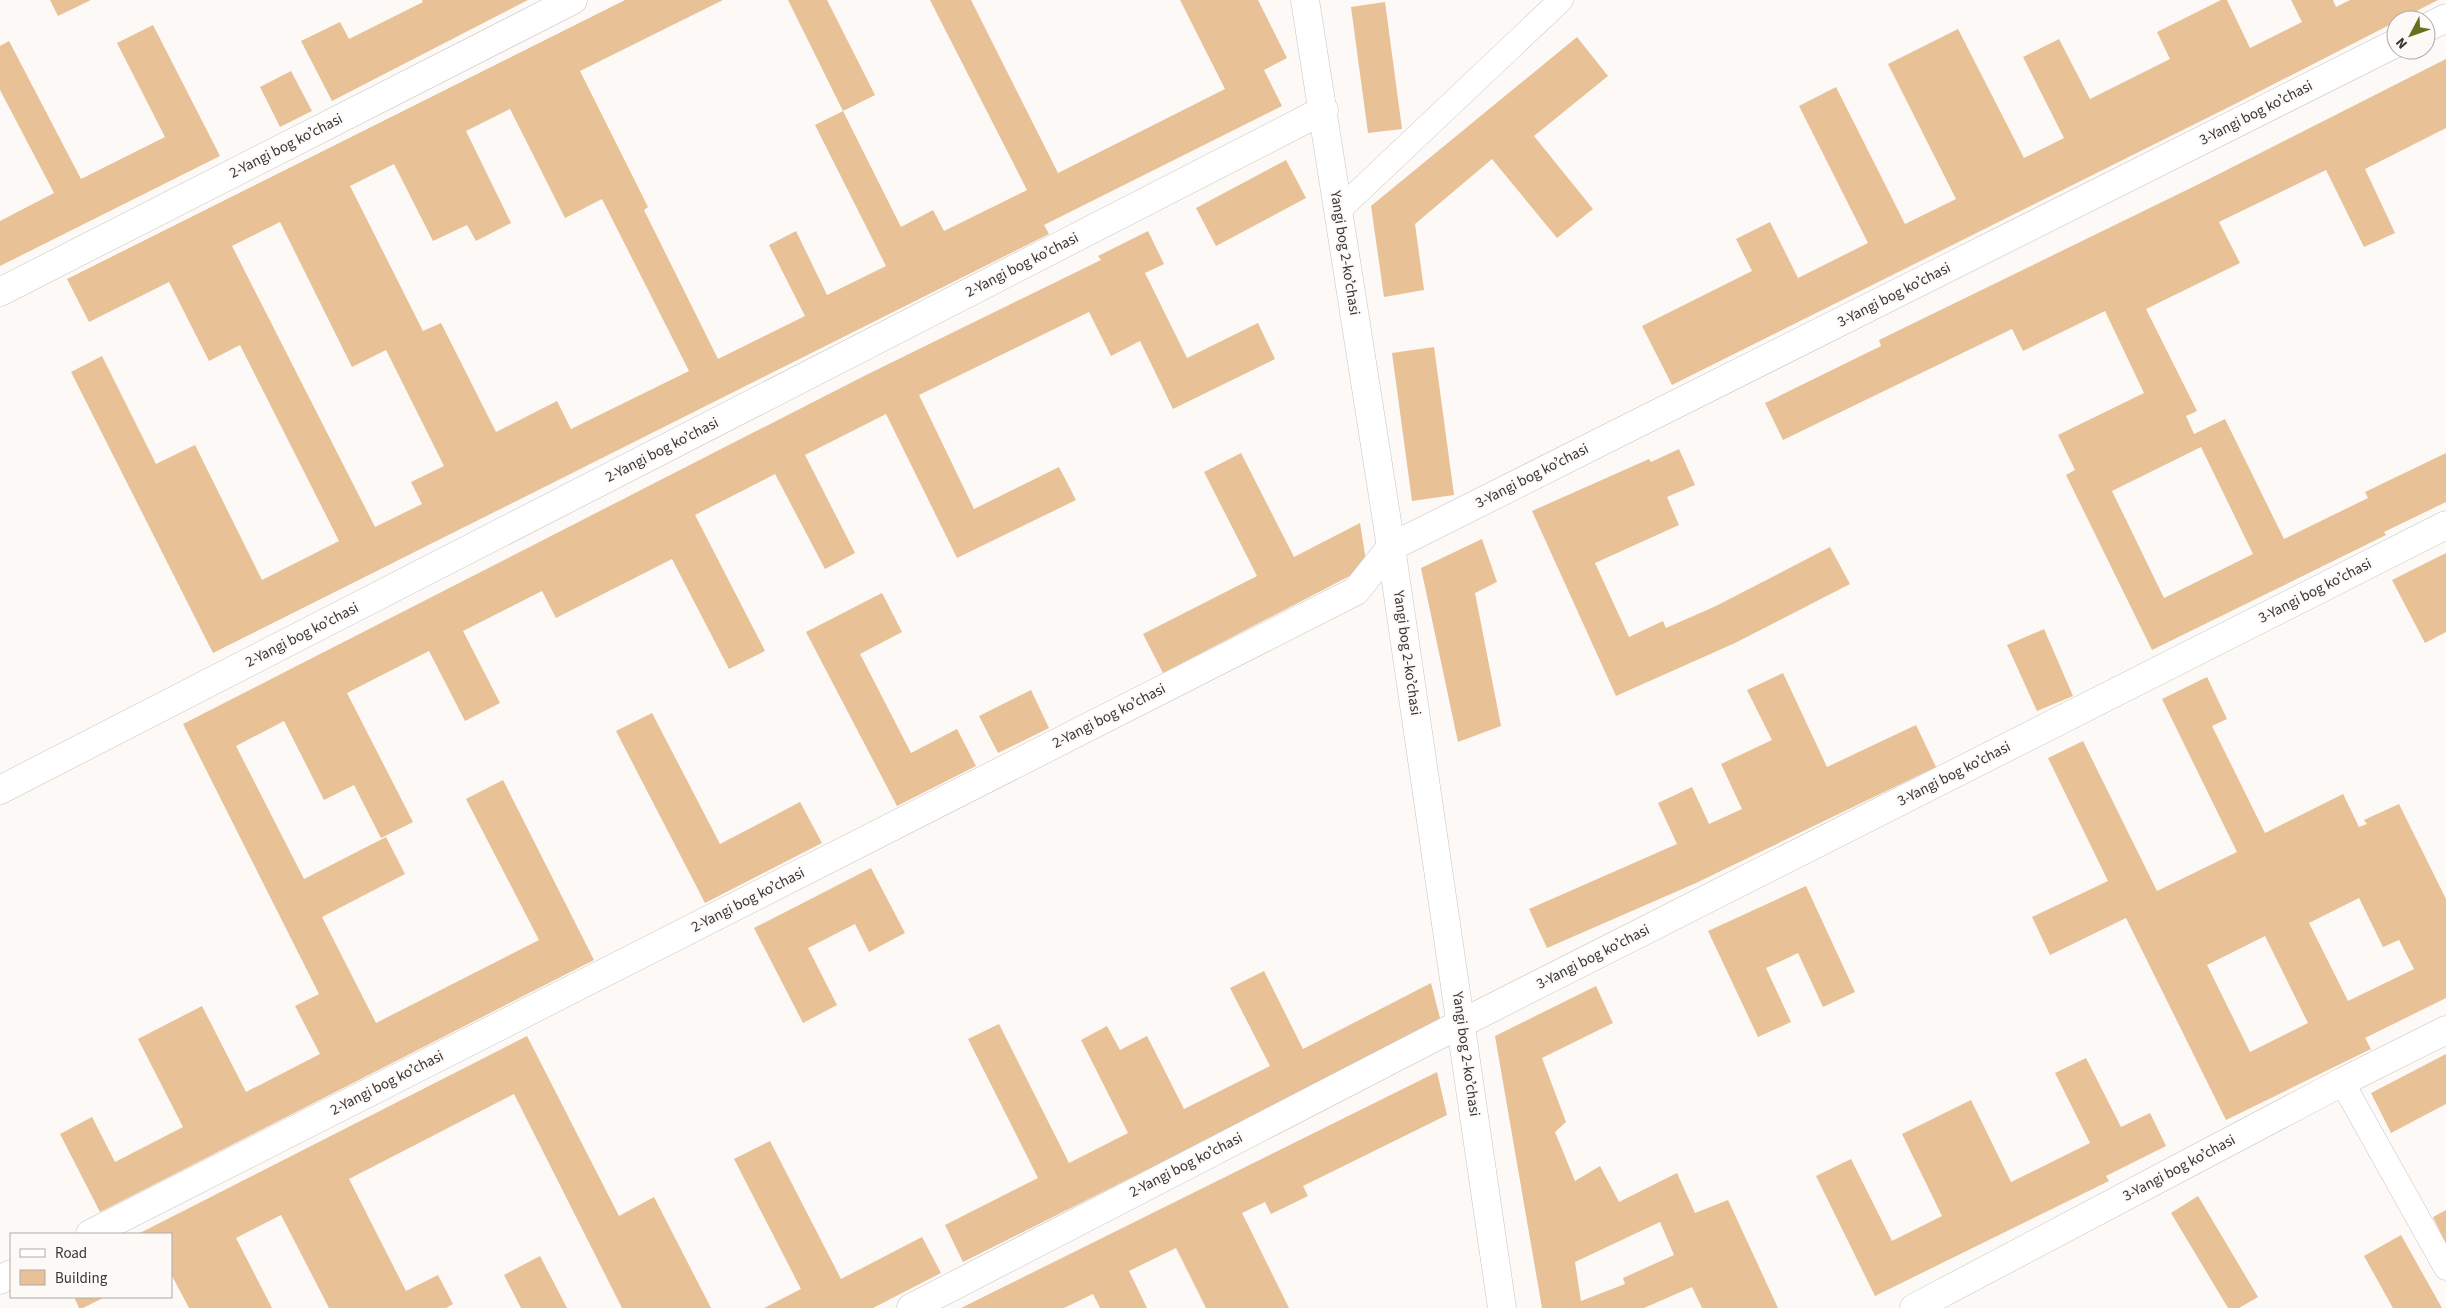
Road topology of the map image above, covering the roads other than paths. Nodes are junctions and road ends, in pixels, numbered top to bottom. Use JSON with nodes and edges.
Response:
{"nodes":[{"id":1,"x":573,"y":0,"type":"edge"},
{"id":2,"x":1304,"y":0,"type":"edge"},
{"id":3,"x":1561,"y":0,"type":"edge"},
{"id":4,"x":2386,"y":48,"type":"edge"},
{"id":5,"x":1324,"y":110,"type":"junction"},
{"id":6,"x":1338,"y":211,"type":"junction"},
{"id":7,"x":0,"y":292,"type":"edge"},
{"id":8,"x":2446,"y":525,"type":"edge"},
{"id":9,"x":1392,"y":546,"type":"junction"},
{"id":10,"x":0,"y":790,"type":"edge"},
{"id":11,"x":1462,"y":1023,"type":"junction"},
{"id":12,"x":2446,"y":1030,"type":"edge"},
{"id":13,"x":2342,"y":1082,"type":"junction"},
{"id":14,"x":92,"y":1233,"type":"edge"},
{"id":15,"x":2446,"y":1268,"type":"edge"},
{"id":16,"x":911,"y":1308,"type":"edge"},
{"id":17,"x":1502,"y":1308,"type":"edge"},
{"id":18,"x":1914,"y":1308,"type":"edge"}],
"edges":[{"from":1,"to":7,"type":"street","name":"2-Yangi bog koʼchasi"},
{"from":2,"to":5,"type":"street","name":"Yangi bog 2-koʼchasi"},
{"from":3,"to":6,"type":"lane"},
{"from":4,"to":9,"type":"street","name":"3-Yangi bog koʼchasi"},
{"from":5,"to":6,"type":"street","name":"Yangi bog 2-koʼchasi"},
{"from":5,"to":10,"type":"street","name":"2-Yangi bog koʼchasi"},
{"from":6,"to":9,"type":"street","name":"Yangi bog 2-koʼchasi"},
{"from":8,"to":11,"type":"street","name":"3-Yangi bog koʼchasi"},
{"from":9,"to":11,"type":"street","name":"Yangi bog 2-koʼchasi"},
{"from":9,"to":14,"type":"street","name":"2-Yangi bog koʼchasi"},
{"from":11,"to":16,"type":"street","name":"2-Yangi bog koʼchasi"},
{"from":11,"to":17,"type":"street","name":"Yangi bog 2-koʼchasi"},
{"from":12,"to":13,"type":"street","name":"3-Yangi bog koʼchasi"},
{"from":13,"to":15,"type":"lane"},
{"from":13,"to":18,"type":"street","name":"3-Yangi bog koʼchasi"}]}
